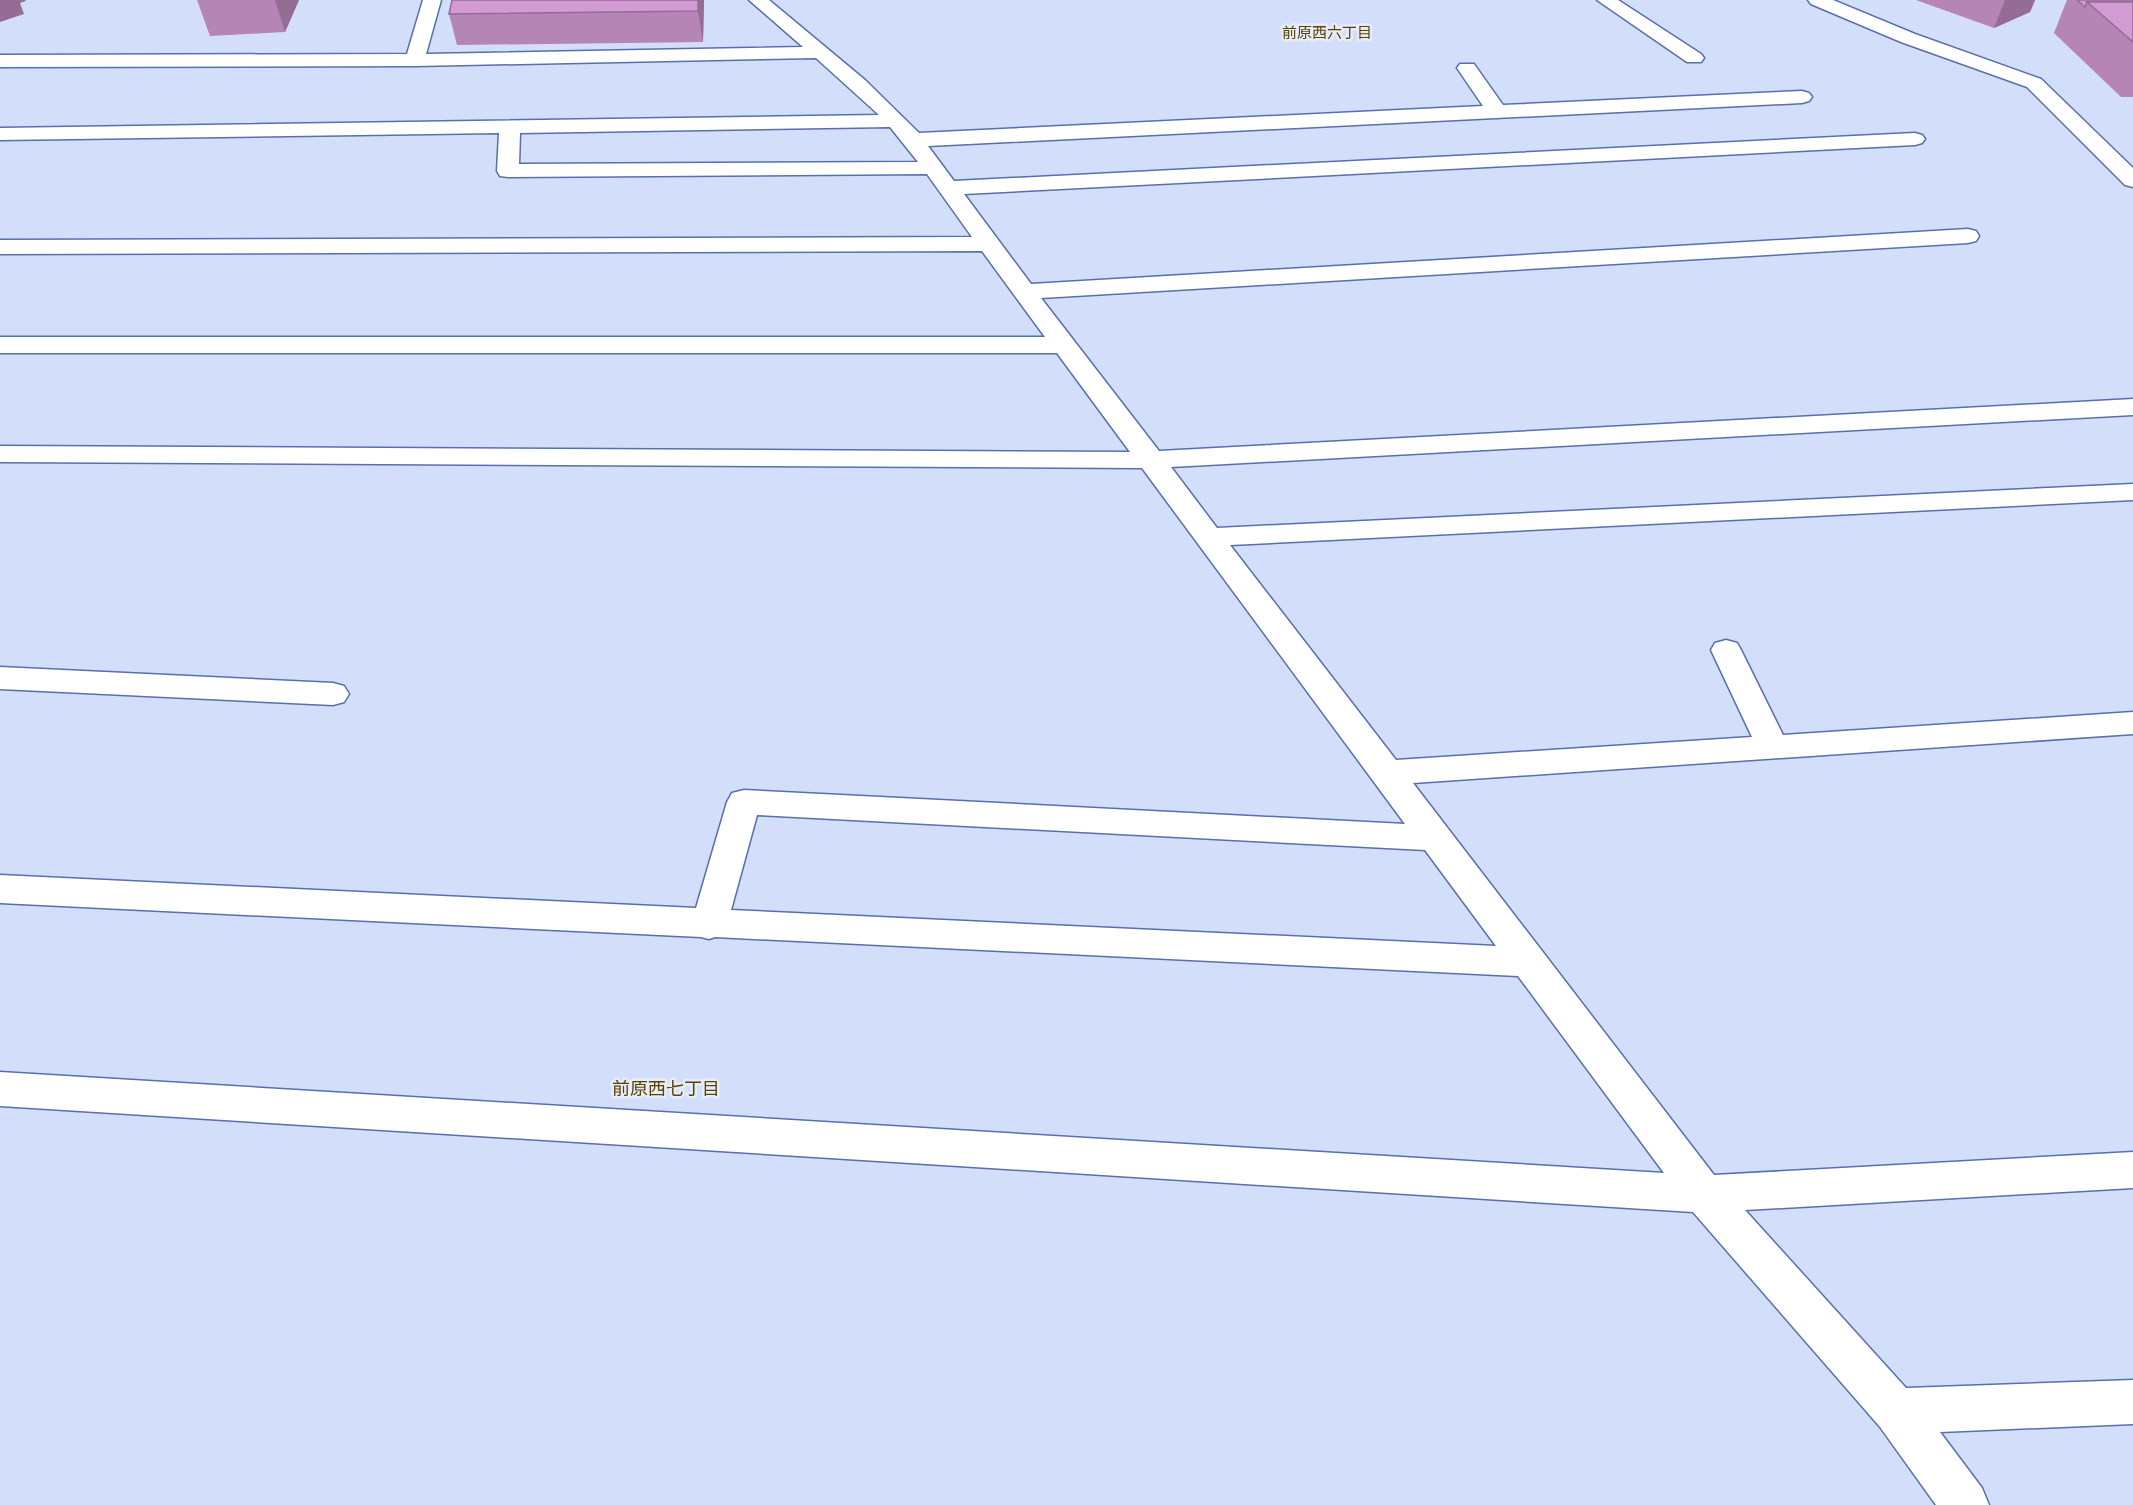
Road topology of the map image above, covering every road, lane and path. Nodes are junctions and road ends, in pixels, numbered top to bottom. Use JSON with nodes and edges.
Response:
{"nodes":[{"id":1,"x":432,"y":0,"type":"edge"},
{"id":2,"x":758,"y":0,"type":"edge"},
{"id":3,"x":1606,"y":0,"type":"edge"},
{"id":4,"x":1817,"y":0,"type":"edge"},
{"id":5,"x":820,"y":52,"type":"junction"},
{"id":6,"x":1694,"y":58,"type":"dead end"},
{"id":7,"x":415,"y":60,"type":"junction"},
{"id":8,"x":0,"y":61,"type":"edge"},
{"id":9,"x":1467,"y":68,"type":"dead end"},
{"id":10,"x":1802,"y":97,"type":"dead end"},
{"id":11,"x":1497,"y":112,"type":"junction"},
{"id":12,"x":510,"y":126,"type":"junction"},
{"id":13,"x":905,"y":130,"type":"junction"},
{"id":14,"x":0,"y":134,"type":"edge"},
{"id":15,"x":1915,"y":139,"type":"dead end"},
{"id":16,"x":941,"y":178,"type":"junction"},
{"id":17,"x":2133,"y":180,"type":"edge"},
{"id":18,"x":1968,"y":236,"type":"dead end"},
{"id":19,"x":989,"y":243,"type":"junction"},
{"id":20,"x":0,"y":247,"type":"edge"},
{"id":21,"x":1024,"y":292,"type":"junction"},
{"id":22,"x":0,"y":345,"type":"edge"},
{"id":23,"x":1065,"y":345,"type":"junction"},
{"id":24,"x":2133,"y":407,"type":"edge"},
{"id":25,"x":0,"y":454,"type":"edge"},
{"id":26,"x":1151,"y":460,"type":"junction"},
{"id":27,"x":2133,"y":492,"type":"edge"},
{"id":28,"x":1209,"y":537,"type":"junction"},
{"id":29,"x":1726,"y":650,"type":"dead end"},
{"id":30,"x":0,"y":678,"type":"edge"},
{"id":31,"x":333,"y":694,"type":"dead end"},
{"id":32,"x":2133,"y":723,"type":"edge"},
{"id":33,"x":1773,"y":747,"type":"junction"},
{"id":34,"x":1386,"y":773,"type":"junction"},
{"id":35,"x":1435,"y":838,"type":"junction"},
{"id":36,"x":0,"y":890,"type":"edge"},
{"id":37,"x":709,"y":925,"type":"junction"},
{"id":38,"x":1528,"y":962,"type":"junction"},
{"id":39,"x":0,"y":1089,"type":"edge"},
{"id":40,"x":2133,"y":1170,"type":"edge"},
{"id":41,"x":1704,"y":1194,"type":"junction"},
{"id":42,"x":2133,"y":1402,"type":"edge"},
{"id":43,"x":1896,"y":1411,"type":"junction"},
{"id":44,"x":1965,"y":1505,"type":"edge"}],
"edges":[{"from":1,"to":7,"type":"street"},
{"from":2,"to":5,"type":"street"},
{"from":3,"to":6,"type":"street"},
{"from":4,"to":17,"type":"street"},
{"from":5,"to":7,"type":"street"},
{"from":5,"to":13,"type":"street"},
{"from":7,"to":8,"type":"street"},
{"from":9,"to":11,"type":"street"},
{"from":10,"to":11,"type":"street"},
{"from":11,"to":13,"type":"street"},
{"from":12,"to":13,"type":"street"},
{"from":12,"to":14,"type":"street"},
{"from":12,"to":16,"type":"street"},
{"from":13,"to":16,"type":"street"},
{"from":15,"to":16,"type":"street"},
{"from":16,"to":19,"type":"street"},
{"from":18,"to":21,"type":"street"},
{"from":19,"to":20,"type":"street"},
{"from":19,"to":21,"type":"street"},
{"from":21,"to":23,"type":"street"},
{"from":22,"to":23,"type":"street"},
{"from":23,"to":26,"type":"street"},
{"from":24,"to":26,"type":"street"},
{"from":25,"to":26,"type":"street"},
{"from":26,"to":28,"type":"street"},
{"from":27,"to":28,"type":"street"},
{"from":28,"to":34,"type":"street"},
{"from":29,"to":33,"type":"street"},
{"from":30,"to":31,"type":"street"},
{"from":32,"to":33,"type":"street"},
{"from":33,"to":34,"type":"street"},
{"from":34,"to":35,"type":"street"},
{"from":35,"to":37,"type":"street"},
{"from":35,"to":38,"type":"street"},
{"from":36,"to":37,"type":"street"},
{"from":37,"to":38,"type":"street"},
{"from":38,"to":41,"type":"street"},
{"from":39,"to":41,"type":"street"},
{"from":40,"to":41,"type":"street"},
{"from":41,"to":43,"type":"street"},
{"from":42,"to":43,"type":"street"},
{"from":43,"to":44,"type":"street"}]}
